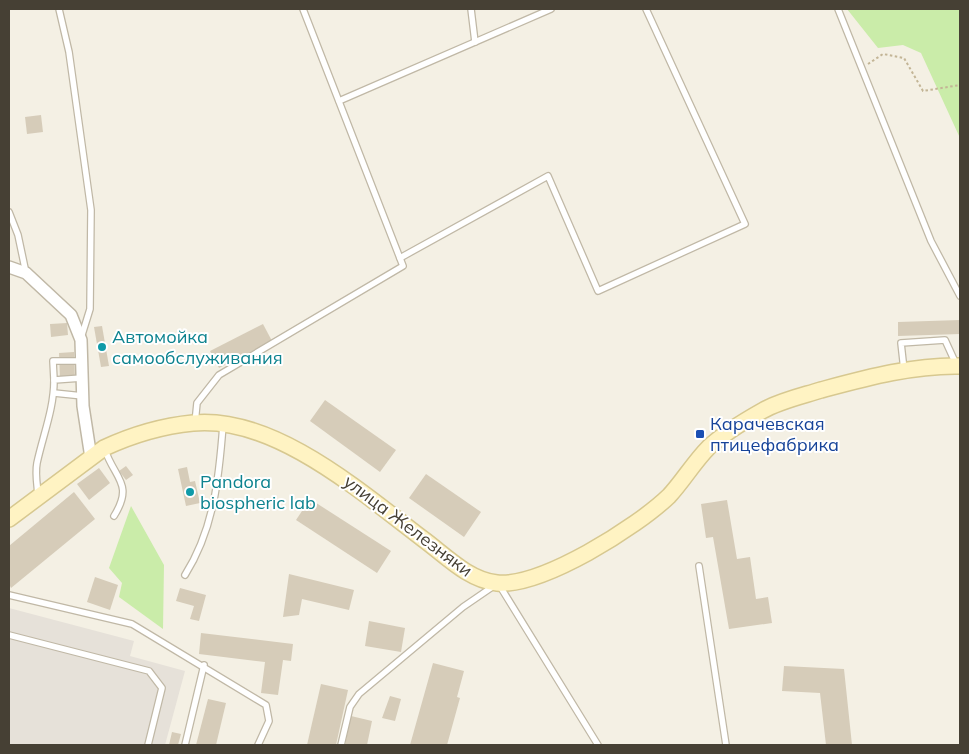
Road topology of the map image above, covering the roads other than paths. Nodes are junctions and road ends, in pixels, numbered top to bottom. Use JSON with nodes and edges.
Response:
{"nodes":[{"id":1,"x":59,"y":9,"type":"edge"},
{"id":2,"x":303,"y":9,"type":"edge"},
{"id":3,"x":472,"y":9,"type":"edge"},
{"id":4,"x":551,"y":9,"type":"edge"},
{"id":5,"x":646,"y":9,"type":"edge"},
{"id":6,"x":838,"y":9,"type":"edge"},
{"id":7,"x":475,"y":42,"type":"junction"},
{"id":8,"x":339,"y":101,"type":"junction"},
{"id":9,"x":9,"y":212,"type":"edge"},
{"id":10,"x":400,"y":258,"type":"junction"},
{"id":11,"x":9,"y":266,"type":"edge"},
{"id":12,"x":26,"y":273,"type":"junction"},
{"id":13,"x":960,"y":296,"type":"edge"},
{"id":14,"x":81,"y":340,"type":"junction"},
{"id":15,"x":83,"y":361,"type":"junction"},
{"id":16,"x":958,"y":366,"type":"edge"},
{"id":17,"x":904,"y":370,"type":"junction"},
{"id":18,"x":82,"y":378,"type":"junction"},
{"id":19,"x":54,"y":380,"type":"junction"},
{"id":20,"x":54,"y":393,"type":"junction"},
{"id":21,"x":83,"y":396,"type":"junction"},
{"id":22,"x":195,"y":422,"type":"junction"},
{"id":23,"x":223,"y":425,"type":"junction"},
{"id":24,"x":104,"y":448,"type":"junction"},
{"id":25,"x":91,"y":458,"type":"junction"},
{"id":26,"x":38,"y":496,"type":"junction"},
{"id":27,"x":114,"y":516,"type":"dead end"},
{"id":28,"x":9,"y":519,"type":"edge"},
{"id":29,"x":699,"y":566,"type":"dead end"},
{"id":30,"x":185,"y":575,"type":"dead end"},
{"id":31,"x":498,"y":583,"type":"junction"},
{"id":32,"x":9,"y":594,"type":"edge"},
{"id":33,"x":9,"y":636,"type":"edge"},
{"id":34,"x":204,"y":666,"type":"junction"},
{"id":35,"x":148,"y":745,"type":"edge"},
{"id":36,"x":186,"y":745,"type":"edge"},
{"id":37,"x":258,"y":745,"type":"edge"},
{"id":38,"x":341,"y":745,"type":"edge"},
{"id":39,"x":598,"y":745,"type":"edge"},
{"id":40,"x":726,"y":745,"type":"edge"}],
"edges":[{"from":1,"to":14,"type":"lane"},
{"from":2,"to":8,"type":"lane"},
{"from":3,"to":7,"type":"lane"},
{"from":4,"to":7,"type":"lane"},
{"from":5,"to":10,"type":"lane"},
{"from":6,"to":13,"type":"lane"},
{"from":7,"to":8,"type":"lane"},
{"from":8,"to":10,"type":"lane"},
{"from":9,"to":12,"type":"lane"},
{"from":10,"to":22,"type":"lane"},
{"from":11,"to":12,"type":"street"},
{"from":12,"to":14,"type":"street"},
{"from":14,"to":15,"type":"street"},
{"from":15,"to":18,"type":"street"},
{"from":15,"to":19,"type":"lane"},
{"from":16,"to":17,"type":"street","name":"улица Железняки"},
{"from":16,"to":17,"type":"lane"},
{"from":17,"to":31,"type":"street","name":"улица Железняки"},
{"from":18,"to":19,"type":"lane"},
{"from":18,"to":21,"type":"street"},
{"from":19,"to":20,"type":"lane"},
{"from":20,"to":21,"type":"lane"},
{"from":20,"to":26,"type":"lane"},
{"from":21,"to":25,"type":"street"},
{"from":22,"to":23,"type":"street","name":"улица Железняки"},
{"from":22,"to":24,"type":"street","name":"улица Железняки"},
{"from":23,"to":30,"type":"lane"},
{"from":23,"to":31,"type":"street","name":"улица Железняки"},
{"from":24,"to":25,"type":"street","name":"улица Железняки"},
{"from":24,"to":27,"type":"lane"},
{"from":25,"to":26,"type":"street","name":"улица Железняки"},
{"from":26,"to":28,"type":"street","name":"улица Железняки"},
{"from":29,"to":40,"type":"lane"},
{"from":31,"to":38,"type":"lane"},
{"from":31,"to":39,"type":"lane"},
{"from":32,"to":34,"type":"lane"},
{"from":33,"to":35,"type":"lane"},
{"from":34,"to":36,"type":"lane"},
{"from":34,"to":37,"type":"lane"}]}
